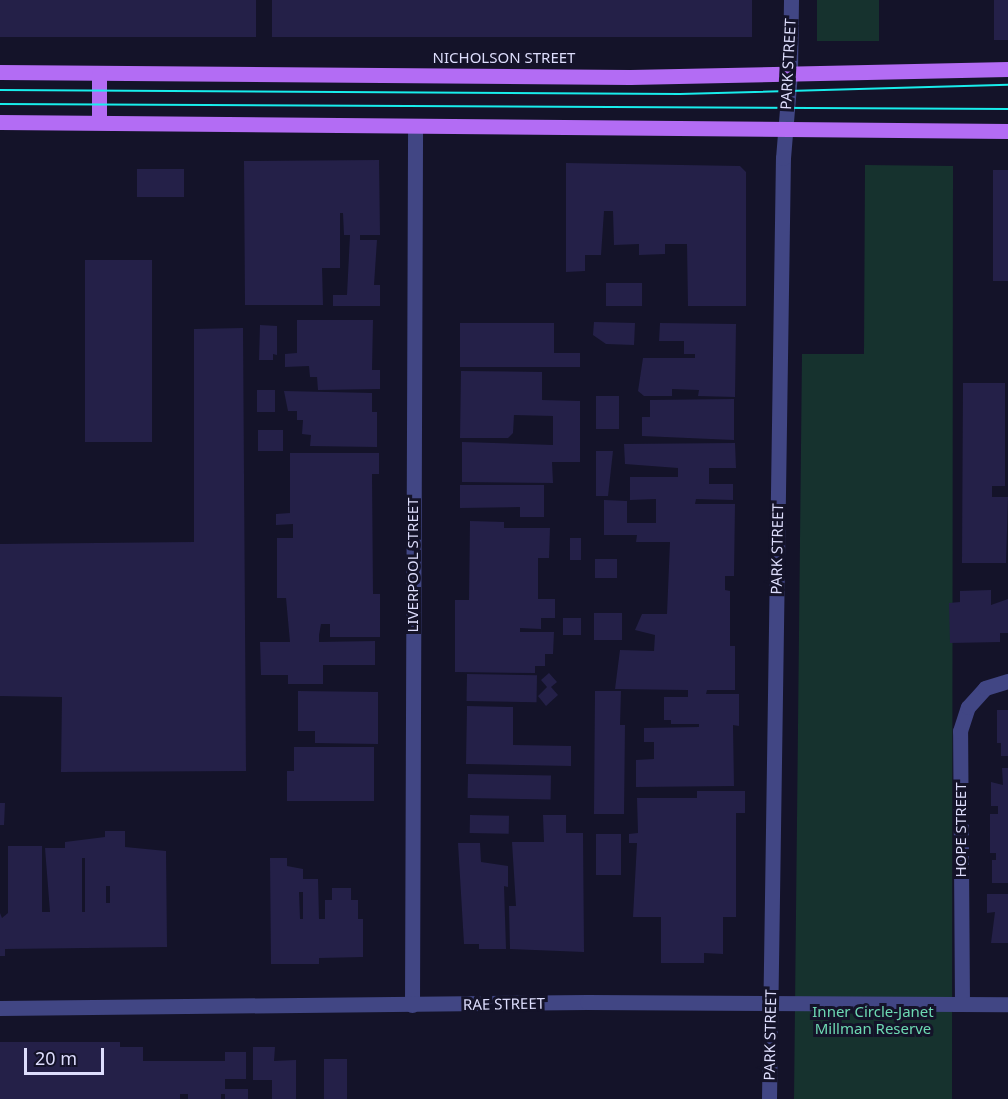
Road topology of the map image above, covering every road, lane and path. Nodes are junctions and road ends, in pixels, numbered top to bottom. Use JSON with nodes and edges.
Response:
{"nodes":[{"id":1,"x":791,"y":0,"type":"edge"},
{"id":2,"x":1008,"y":69,"type":"edge"},
{"id":3,"x":0,"y":72,"type":"edge"},
{"id":4,"x":790,"y":72,"type":"junction"},
{"id":5,"x":99,"y":74,"type":"junction"},
{"id":6,"x":0,"y":122,"type":"edge"},
{"id":7,"x":99,"y":122,"type":"junction"},
{"id":8,"x":415,"y":126,"type":"junction"},
{"id":9,"x":784,"y":129,"type":"junction"},
{"id":10,"x":1008,"y":131,"type":"edge"},
{"id":11,"x":1008,"y":681,"type":"edge"},
{"id":12,"x":770,"y":1003,"type":"junction"},
{"id":13,"x":962,"y":1004,"type":"junction"},
{"id":14,"x":1008,"y":1004,"type":"edge"},
{"id":15,"x":412,"y":1005,"type":"junction"},
{"id":16,"x":0,"y":1008,"type":"edge"},
{"id":17,"x":769,"y":1099,"type":"edge"}],
"edges":[{"from":1,"to":4,"type":"street","name":"PARK STREET"},
{"from":2,"to":4,"type":"main road","name":"NICHOLSON STREET"},
{"from":3,"to":5,"type":"main road","name":"NICHOLSON STREET"},
{"from":4,"to":5,"type":"main road","name":"NICHOLSON STREET"},
{"from":4,"to":9,"type":"street","name":"PARK STREET"},
{"from":5,"to":7,"type":"main road"},
{"from":6,"to":7,"type":"main road"},
{"from":7,"to":8,"type":"main road"},
{"from":8,"to":9,"type":"main road"},
{"from":8,"to":15,"type":"street","name":"LIVERPOOL STREET"},
{"from":9,"to":10,"type":"main road"},
{"from":9,"to":12,"type":"street","name":"PARK STREET"},
{"from":11,"to":13,"type":"street","name":"HOPE STREET"},
{"from":12,"to":13,"type":"street","name":"RAE STREET"},
{"from":12,"to":15,"type":"street","name":"RAE STREET"},
{"from":12,"to":17,"type":"street","name":"PARK STREET"},
{"from":13,"to":14,"type":"street","name":"RAE STREET"},
{"from":15,"to":16,"type":"street","name":"RAE STREET"}]}
